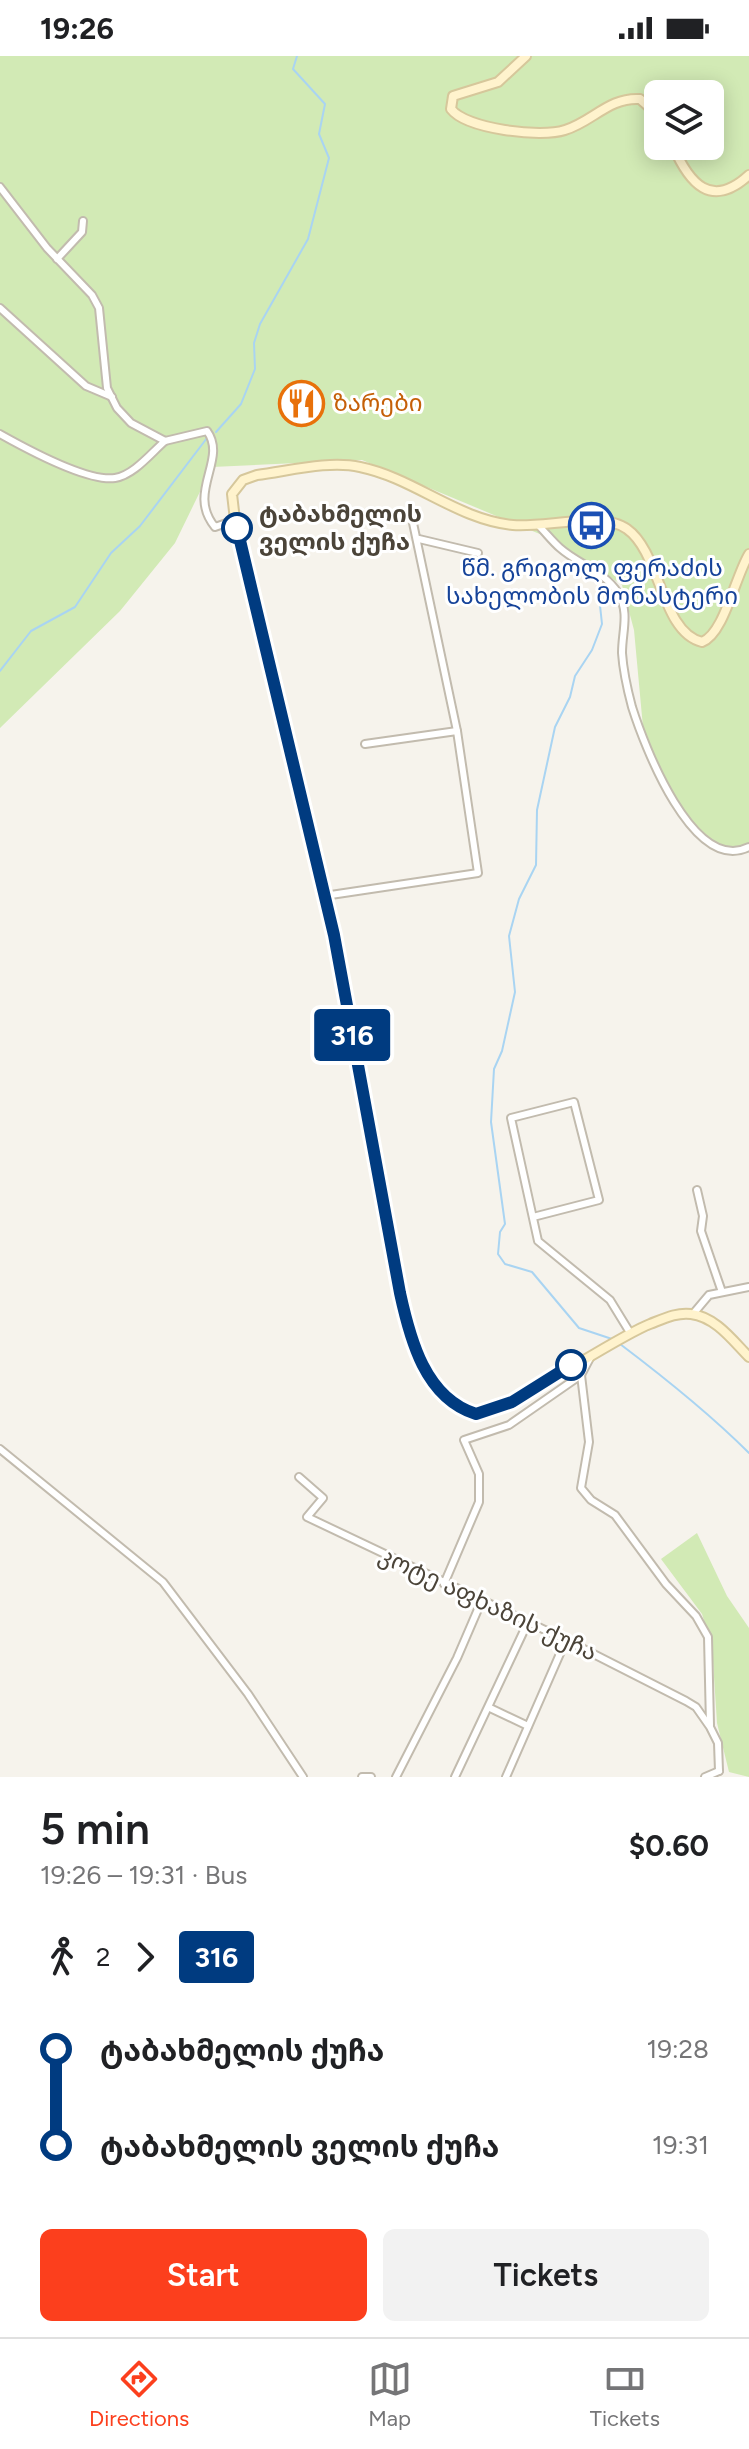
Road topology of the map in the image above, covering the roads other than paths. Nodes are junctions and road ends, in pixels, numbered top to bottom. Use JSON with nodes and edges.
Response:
{"nodes":[{"id":1,"x":526,"y":56,"type":"edge"},
{"id":2,"x":644,"y":103,"type":"edge"},
{"id":3,"x":681,"y":160,"type":"edge"},
{"id":4,"x":749,"y":175,"type":"edge"},
{"id":5,"x":0,"y":187,"type":"edge"},
{"id":6,"x":83,"y":221,"type":"dead end"},
{"id":7,"x":57,"y":259,"type":"junction"},
{"id":8,"x":0,"y":308,"type":"edge"},
{"id":9,"x":112,"y":398,"type":"junction"},
{"id":10,"x":0,"y":434,"type":"edge"},
{"id":11,"x":165,"y":441,"type":"junction"},
{"id":12,"x":235,"y":520,"type":"junction"},
{"id":13,"x":413,"y":523,"type":"dead end"},
{"id":14,"x":539,"y":526,"type":"junction"},
{"id":15,"x":419,"y":539,"type":"junction"},
{"id":16,"x":478,"y":553,"type":"dead end"},
{"id":17,"x":749,"y":554,"type":"edge"},
{"id":18,"x":457,"y":731,"type":"junction"},
{"id":19,"x":365,"y":744,"type":"dead end"},
{"id":20,"x":749,"y":847,"type":"edge"},
{"id":21,"x":324,"y":896,"type":"junction"},
{"id":22,"x":697,"y":1190,"type":"dead end"},
{"id":23,"x":533,"y":1217,"type":"junction"},
{"id":24,"x":749,"y":1287,"type":"edge"},
{"id":25,"x":722,"y":1292,"type":"junction"},
{"id":26,"x":693,"y":1314,"type":"junction"},
{"id":27,"x":629,"y":1331,"type":"junction"},
{"id":28,"x":593,"y":1352,"type":"junction"},
{"id":29,"x":749,"y":1357,"type":"edge"},
{"id":30,"x":581,"y":1375,"type":"junction"},
{"id":31,"x":0,"y":1449,"type":"edge"},
{"id":32,"x":299,"y":1477,"type":"dead end"},
{"id":33,"x":444,"y":1584,"type":"junction"},
{"id":34,"x":482,"y":1600,"type":"junction"},
{"id":35,"x":528,"y":1622,"type":"junction"},
{"id":36,"x":566,"y":1640,"type":"junction"},
{"id":37,"x":490,"y":1708,"type":"junction"},
{"id":38,"x":528,"y":1726,"type":"junction"},
{"id":39,"x":710,"y":1727,"type":"junction"},
{"id":40,"x":719,"y":1771,"type":"junction"},
{"id":41,"x":303,"y":1777,"type":"edge"},
{"id":42,"x":362,"y":1777,"type":"edge"},
{"id":43,"x":371,"y":1777,"type":"edge"},
{"id":44,"x":396,"y":1777,"type":"edge"},
{"id":45,"x":455,"y":1777,"type":"edge"},
{"id":46,"x":506,"y":1777,"type":"edge"},
{"id":47,"x":705,"y":1777,"type":"edge"},
{"id":48,"x":729,"y":1777,"type":"edge"}],
"edges":[{"from":1,"to":2,"type":"main road"},
{"from":3,"to":4,"type":"main road"},
{"from":5,"to":7,"type":"street"},
{"from":6,"to":7,"type":"street"},
{"from":7,"to":9,"type":"street"},
{"from":8,"to":9,"type":"street"},
{"from":9,"to":11,"type":"street"},
{"from":10,"to":11,"type":"street"},
{"from":11,"to":12,"type":"street"},
{"from":12,"to":14,"type":"main road"},
{"from":12,"to":21,"type":"main road"},
{"from":13,"to":15,"type":"street"},
{"from":14,"to":17,"type":"main road"},
{"from":14,"to":20,"type":"street"},
{"from":15,"to":16,"type":"street"},
{"from":15,"to":18,"type":"street"},
{"from":18,"to":19,"type":"street"},
{"from":18,"to":21,"type":"street"},
{"from":21,"to":28,"type":"main road"},
{"from":22,"to":25,"type":"street"},
{"from":23,"to":23,"type":"street"},
{"from":23,"to":27,"type":"street"},
{"from":24,"to":25,"type":"street"},
{"from":25,"to":26,"type":"street"},
{"from":26,"to":27,"type":"main road"},
{"from":26,"to":29,"type":"main road"},
{"from":27,"to":28,"type":"main road"},
{"from":28,"to":30,"type":"street"},
{"from":30,"to":33,"type":"street"},
{"from":30,"to":39,"type":"street"},
{"from":31,"to":41,"type":"street"},
{"from":32,"to":33,"type":"street","name":"კოტე აფხაზის ქუჩა"},
{"from":33,"to":34,"type":"street","name":"კოტე აფხაზის ქუჩა"},
{"from":34,"to":35,"type":"street","name":"კოტე აფხაზის ქუჩა"},
{"from":34,"to":44,"type":"street"},
{"from":35,"to":36,"type":"street","name":"კოტე აფხაზის ქუჩა"},
{"from":35,"to":37,"type":"street"},
{"from":36,"to":38,"type":"street"},
{"from":36,"to":39,"type":"street","name":"კოტე აფხაზის ქუჩა"},
{"from":37,"to":38,"type":"street"},
{"from":37,"to":45,"type":"street"},
{"from":38,"to":46,"type":"street"},
{"from":39,"to":40,"type":"street"},
{"from":40,"to":47,"type":"street"},
{"from":40,"to":48,"type":"street"},
{"from":42,"to":43,"type":"street"}]}
